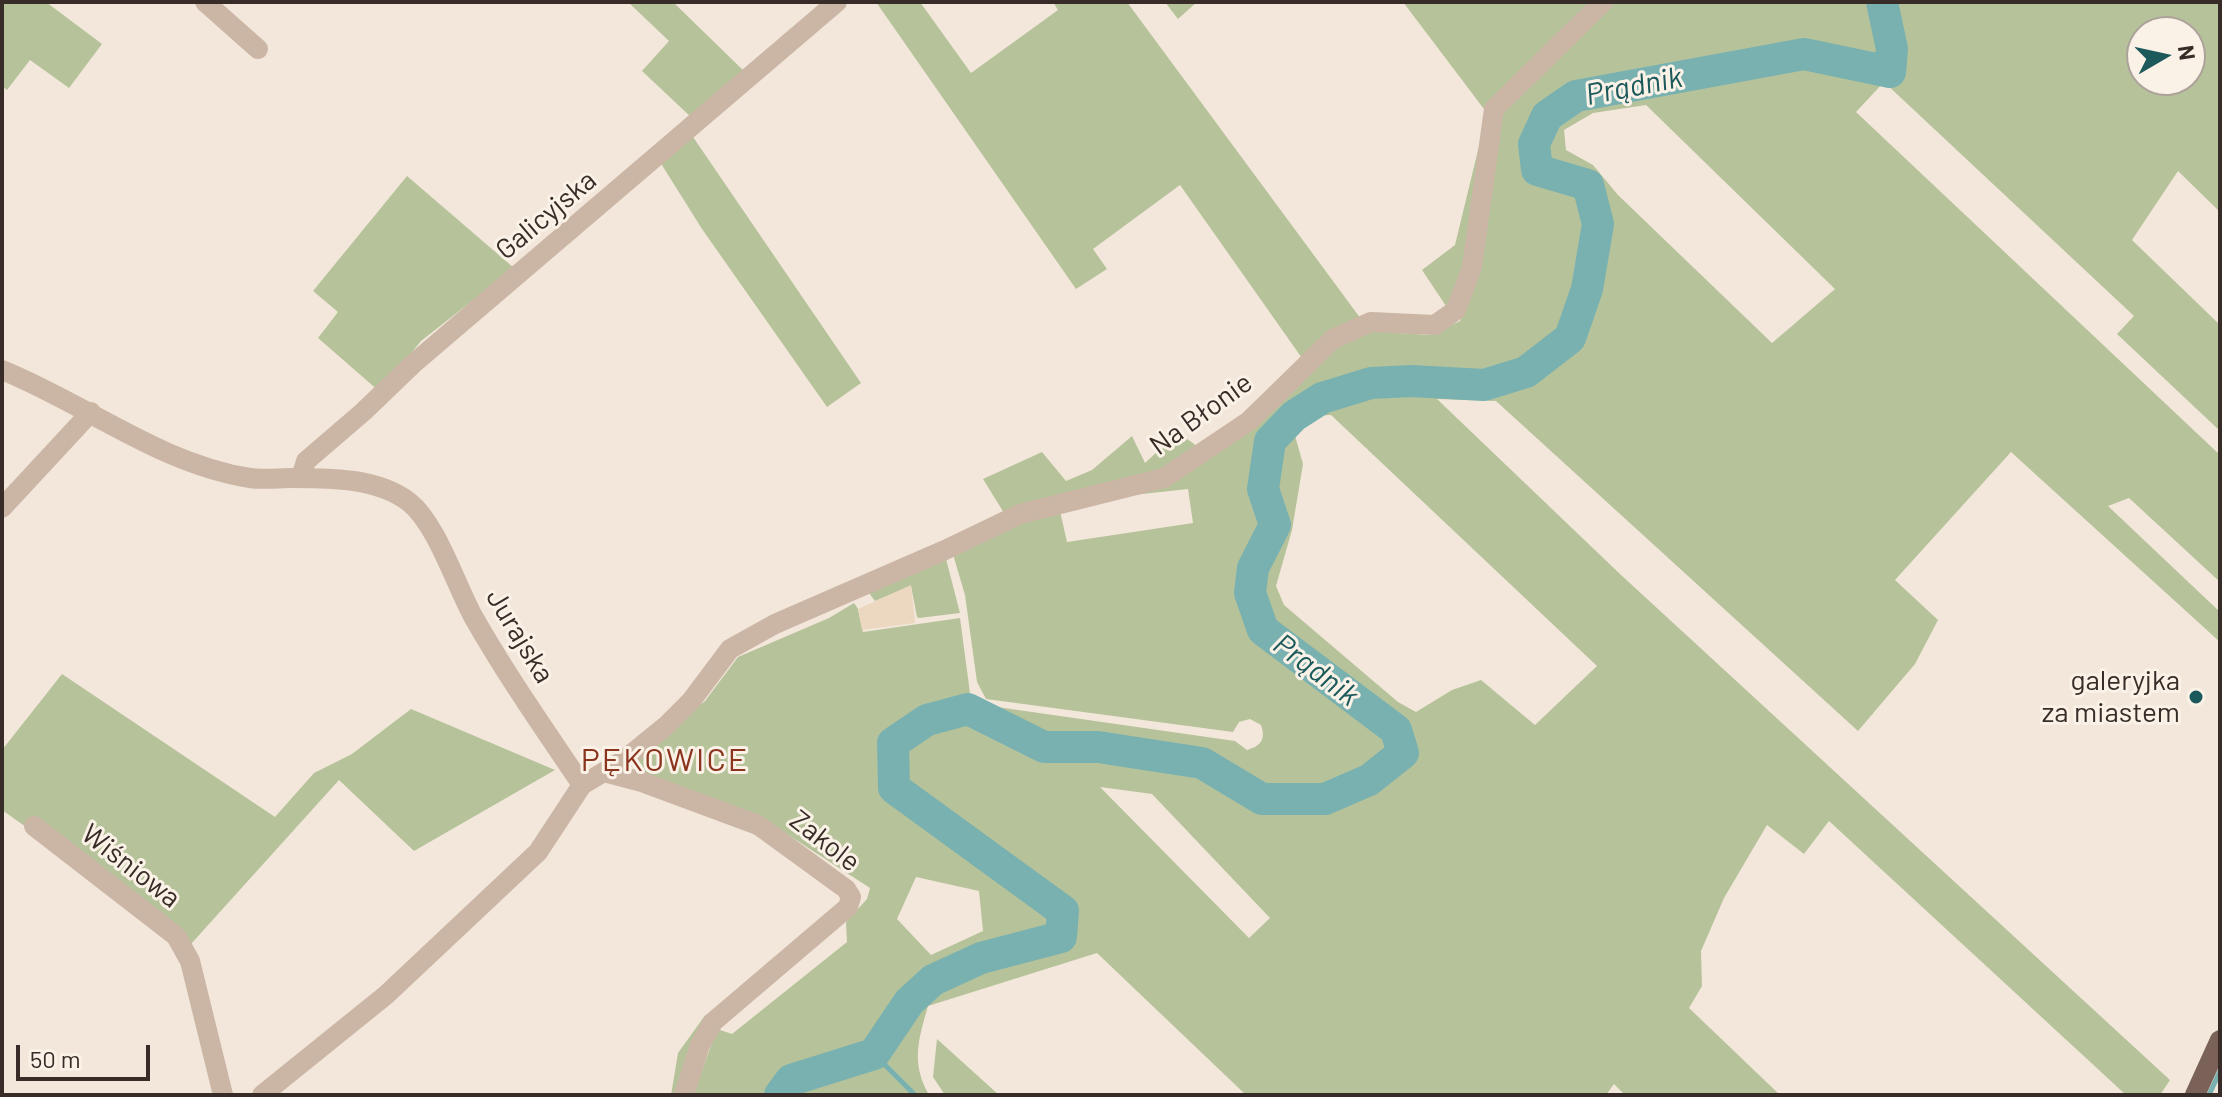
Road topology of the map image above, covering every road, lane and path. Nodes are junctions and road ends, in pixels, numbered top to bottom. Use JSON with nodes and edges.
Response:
{"nodes":[{"id":1,"x":205,"y":2,"type":"edge"},
{"id":2,"x":837,"y":2,"type":"edge"},
{"id":3,"x":1603,"y":2,"type":"edge"},
{"id":4,"x":258,"y":49,"type":"dead end"},
{"id":5,"x":2,"y":370,"type":"edge"},
{"id":6,"x":91,"y":412,"type":"junction"},
{"id":7,"x":301,"y":478,"type":"junction"},
{"id":8,"x":2,"y":508,"type":"edge"},
{"id":9,"x":604,"y":772,"type":"junction"},
{"id":10,"x":582,"y":785,"type":"junction"},
{"id":11,"x":34,"y":826,"type":"dead end"},
{"id":12,"x":2220,"y":1040,"type":"edge"},
{"id":13,"x":223,"y":1095,"type":"edge"},
{"id":14,"x":262,"y":1095,"type":"edge"},
{"id":15,"x":684,"y":1095,"type":"edge"},
{"id":16,"x":2195,"y":1095,"type":"edge"}],
"edges":[{"from":1,"to":4,"type":"street"},
{"from":2,"to":7,"type":"street","name":"Galicyjska"},
{"from":3,"to":9,"type":"street","name":"Na Błonie"},
{"from":5,"to":6,"type":"street","name":"Jurajska"},
{"from":6,"to":7,"type":"street","name":"Jurajska"},
{"from":6,"to":8,"type":"street"},
{"from":7,"to":10,"type":"street","name":"Jurajska"},
{"from":9,"to":10,"type":"street","name":"Na Błonie"},
{"from":9,"to":15,"type":"street","name":"Zakole"},
{"from":10,"to":14,"type":"street"},
{"from":11,"to":13,"type":"street","name":"Wiśniowa"},
{"from":12,"to":16,"type":"main road"}]}
